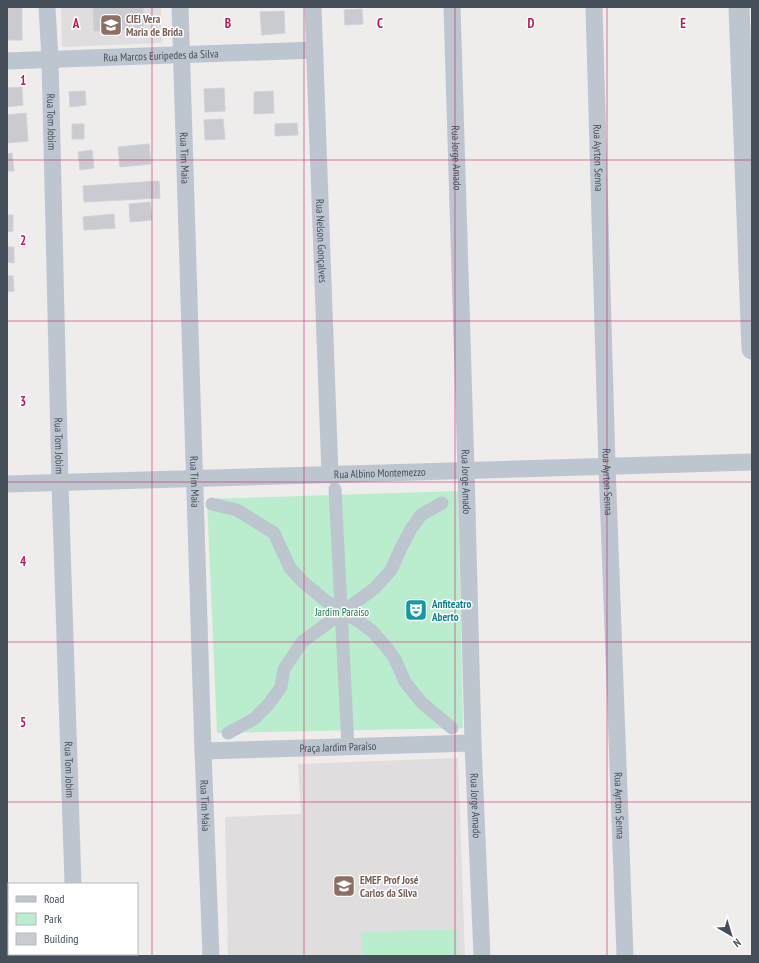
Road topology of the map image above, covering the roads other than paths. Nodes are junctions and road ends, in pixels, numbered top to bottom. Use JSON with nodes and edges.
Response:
{"nodes":[{"id":1,"x":47,"y":7,"type":"edge"},
{"id":2,"x":180,"y":7,"type":"edge"},
{"id":3,"x":313,"y":7,"type":"edge"},
{"id":4,"x":452,"y":7,"type":"edge"},
{"id":5,"x":594,"y":7,"type":"edge"},
{"id":6,"x":739,"y":7,"type":"edge"},
{"id":7,"x":315,"y":50,"type":"junction"},
{"id":8,"x":182,"y":55,"type":"junction"},
{"id":9,"x":50,"y":59,"type":"junction"},
{"id":10,"x":7,"y":61,"type":"edge"},
{"id":11,"x":752,"y":349,"type":"edge"},
{"id":12,"x":752,"y":462,"type":"edge"},
{"id":13,"x":607,"y":465,"type":"junction"},
{"id":14,"x":466,"y":470,"type":"junction"},
{"id":15,"x":194,"y":479,"type":"junction"},
{"id":16,"x":333,"y":482,"type":"junction"},
{"id":17,"x":60,"y":483,"type":"junction"},
{"id":18,"x":7,"y":484,"type":"edge"},
{"id":19,"x":442,"y":502,"type":"dead end"},
{"id":20,"x":212,"y":504,"type":"dead end"},
{"id":21,"x":342,"y":612,"type":"junction"},
{"id":22,"x":452,"y":728,"type":"dead end"},
{"id":23,"x":228,"y":733,"type":"dead end"},
{"id":24,"x":472,"y":744,"type":"junction"},
{"id":25,"x":348,"y":747,"type":"junction"},
{"id":26,"x":203,"y":751,"type":"junction"},
{"id":27,"x":72,"y":883,"type":"edge"},
{"id":28,"x":211,"y":956,"type":"edge"},
{"id":29,"x":482,"y":956,"type":"edge"},
{"id":30,"x":625,"y":956,"type":"edge"}],
"edges":[{"from":1,"to":9,"type":"street","name":"Rua Tom Jobim"},
{"from":2,"to":8,"type":"street","name":"Rua Tim Maia"},
{"from":3,"to":7,"type":"street","name":"Rua Nelson Gonçalves"},
{"from":4,"to":14,"type":"street","name":"Rua Jorge Amado"},
{"from":5,"to":13,"type":"street","name":"Rua Ayrton Senna"},
{"from":6,"to":11,"type":"street"},
{"from":7,"to":8,"type":"street","name":"Rua Marcos Euripedes da Silva"},
{"from":7,"to":16,"type":"street","name":"Rua Nelson Gonçalves"},
{"from":8,"to":9,"type":"street","name":"Rua Marcos Euripedes da Silva"},
{"from":8,"to":15,"type":"street","name":"Rua Tim Maia"},
{"from":9,"to":10,"type":"street","name":"Rua Marcos Euripedes da Silva"},
{"from":9,"to":17,"type":"street","name":"Rua Tom Jobim"},
{"from":12,"to":13,"type":"street","name":"Rua Albino Montemezzo"},
{"from":13,"to":14,"type":"street","name":"Rua Albino Montemezzo"},
{"from":13,"to":30,"type":"street","name":"Rua Ayrton Senna"},
{"from":14,"to":16,"type":"street","name":"Rua Albino Montemezzo"},
{"from":14,"to":24,"type":"street","name":"Rua Jorge Amado"},
{"from":15,"to":16,"type":"street","name":"Rua Albino Montemezzo"},
{"from":15,"to":17,"type":"street","name":"Rua Albino Montemezzo"},
{"from":15,"to":26,"type":"street","name":"Rua Tim Maia"},
{"from":16,"to":21,"type":"street"},
{"from":17,"to":18,"type":"street","name":"Rua Albino Montemezzo"},
{"from":17,"to":27,"type":"street","name":"Rua Tom Jobim"},
{"from":19,"to":21,"type":"street"},
{"from":20,"to":21,"type":"street"},
{"from":21,"to":22,"type":"street"},
{"from":21,"to":23,"type":"street"},
{"from":21,"to":25,"type":"street"},
{"from":24,"to":25,"type":"street","name":"Praça Jardim Paraíso"},
{"from":24,"to":29,"type":"street","name":"Rua Jorge Amado"},
{"from":25,"to":26,"type":"street","name":"Praça Jardim Paraíso"},
{"from":26,"to":28,"type":"street","name":"Rua Tim Maia"}]}
